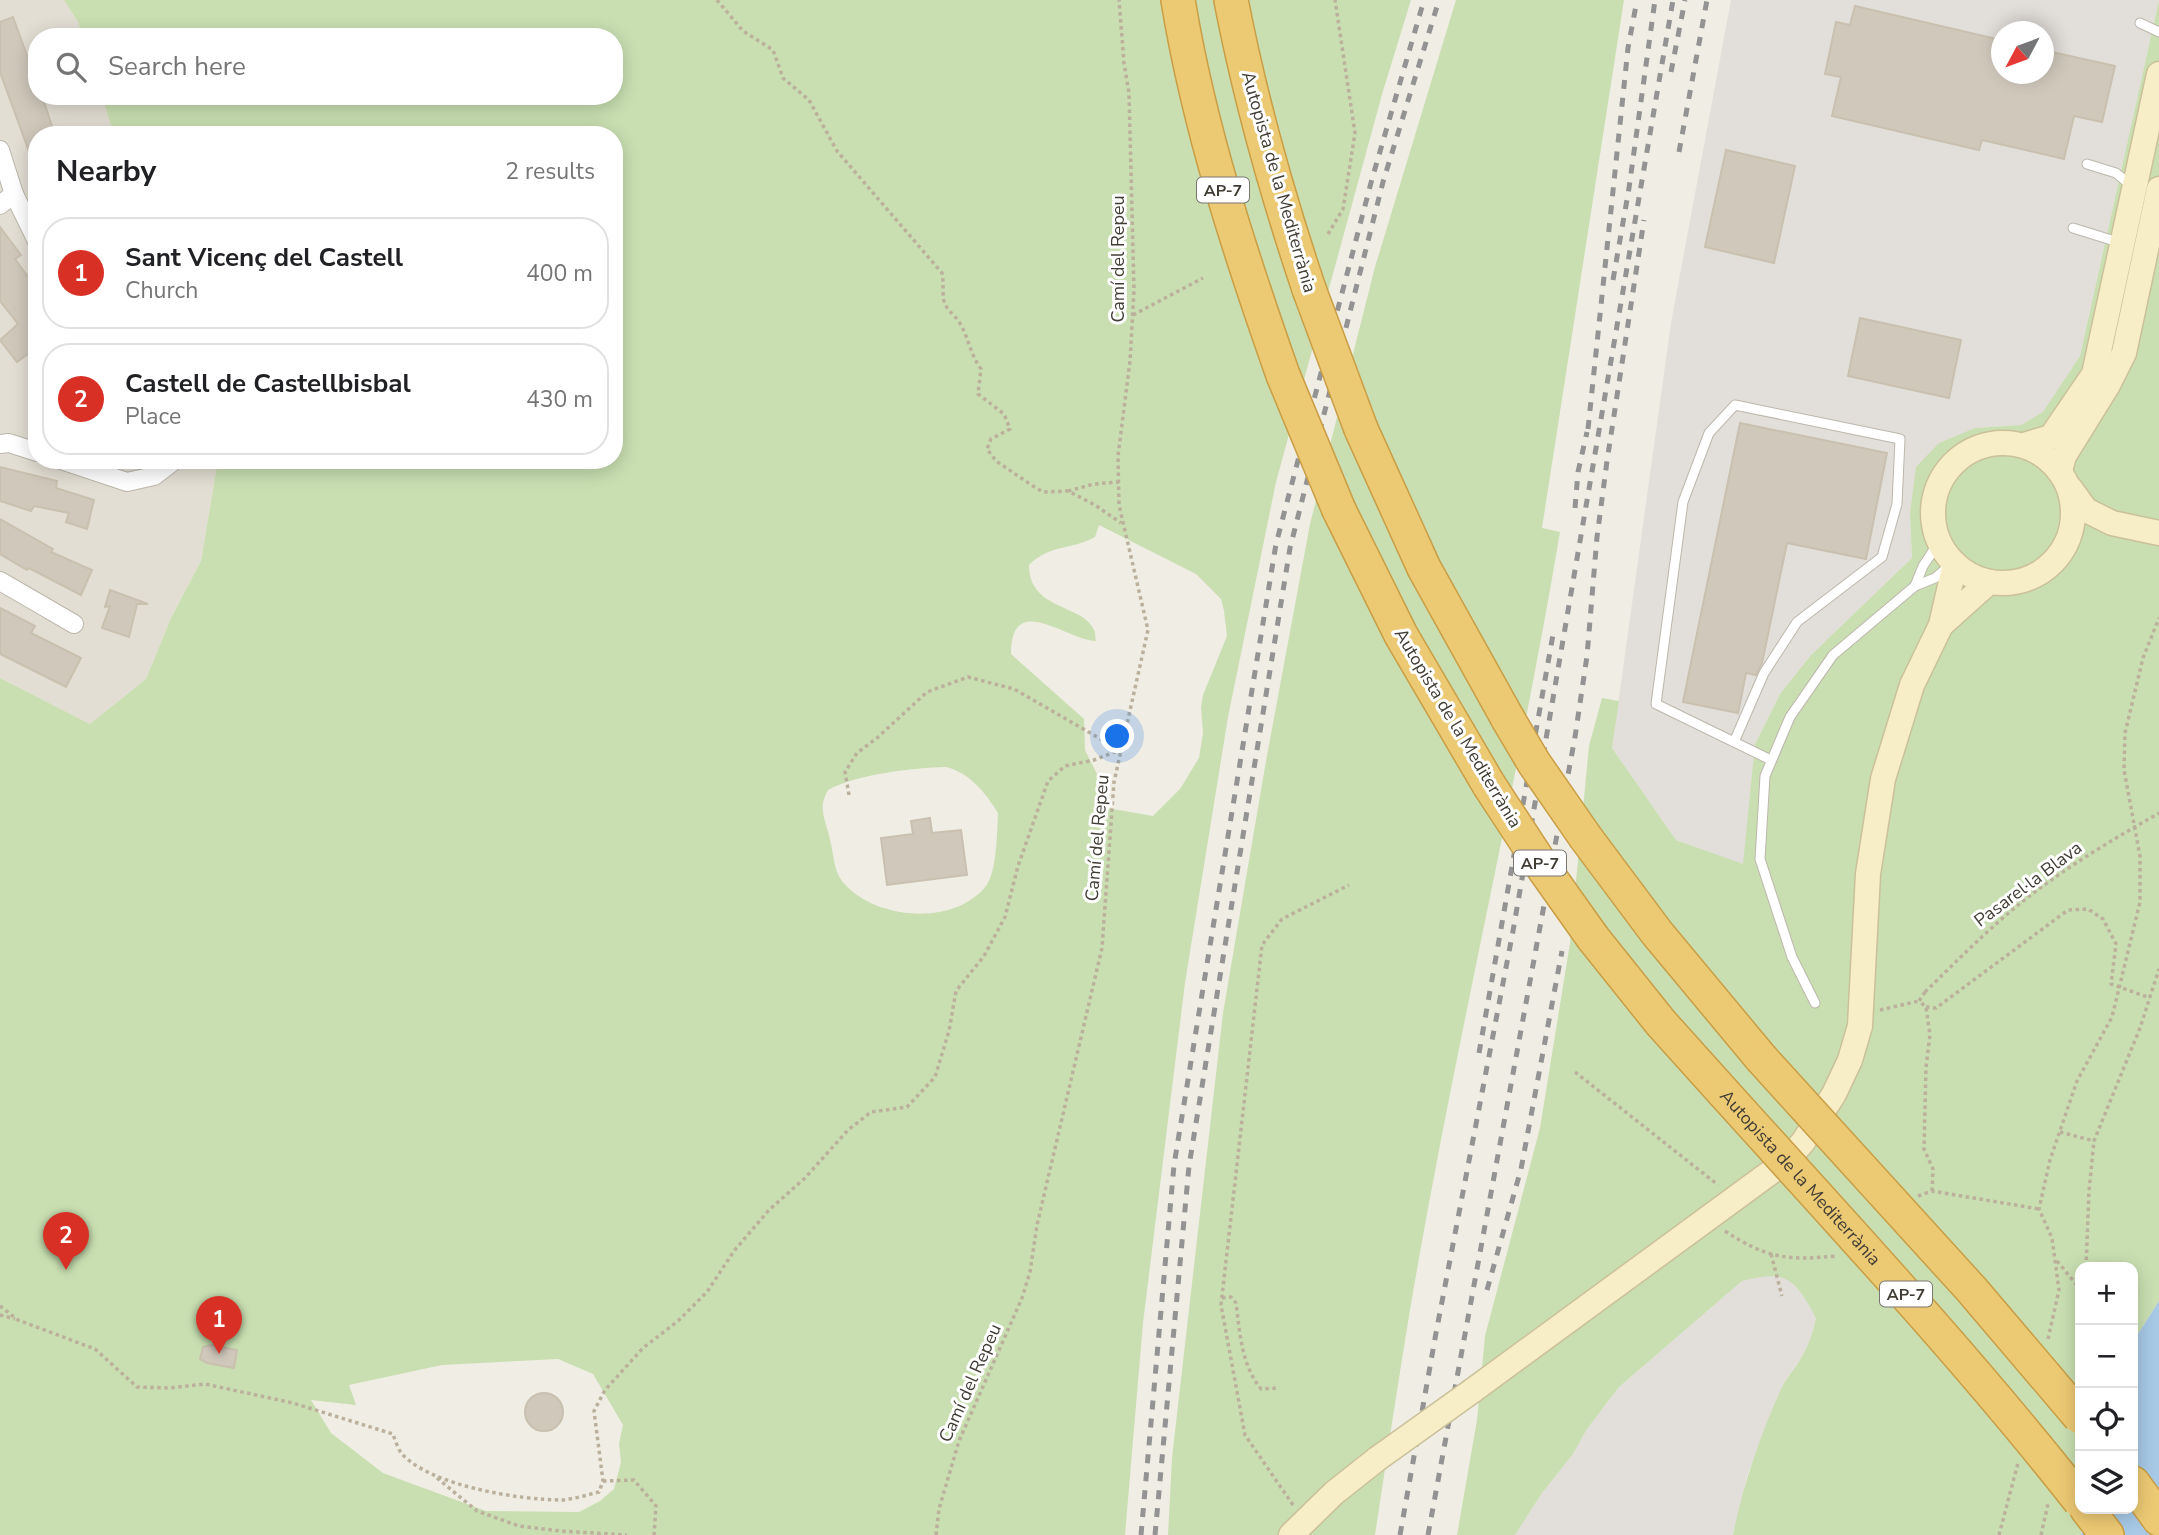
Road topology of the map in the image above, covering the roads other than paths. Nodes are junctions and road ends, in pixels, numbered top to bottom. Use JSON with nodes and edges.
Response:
{"nodes":[{"id":1,"x":1178,"y":0,"type":"edge"},
{"id":2,"x":1231,"y":0,"type":"edge"},
{"id":3,"x":1251,"y":0,"type":"edge"},
{"id":4,"x":2140,"y":23,"type":"dead end"},
{"id":5,"x":2159,"y":32,"type":"edge"},
{"id":6,"x":2159,"y":74,"type":"edge"},
{"id":7,"x":1258,"y":121,"type":"junction"},
{"id":8,"x":0,"y":150,"type":"edge"},
{"id":9,"x":2087,"y":164,"type":"dead end"},
{"id":10,"x":2150,"y":195,"type":"edge"},
{"id":11,"x":7,"y":199,"type":"edge"},
{"id":12,"x":28,"y":228,"type":"edge"},
{"id":13,"x":2073,"y":228,"type":"dead end"},
{"id":14,"x":2122,"y":243,"type":"junction"},
{"id":15,"x":2139,"y":284,"type":"junction"},
{"id":16,"x":0,"y":444,"type":"edge"},
{"id":17,"x":2024,"y":445,"type":"junction"},
{"id":18,"x":28,"y":449,"type":"edge"},
{"id":19,"x":88,"y":469,"type":"edge"},
{"id":20,"x":163,"y":469,"type":"edge"},
{"id":21,"x":2064,"y":479,"type":"junction"},
{"id":22,"x":2112,"y":523,"type":"junction"},
{"id":23,"x":2159,"y":533,"type":"edge"},
{"id":24,"x":2070,"y":536,"type":"junction"},
{"id":25,"x":1939,"y":542,"type":"junction"},
{"id":26,"x":1954,"y":564,"type":"junction"},
{"id":27,"x":0,"y":581,"type":"edge"},
{"id":28,"x":1989,"y":582,"type":"junction"},
{"id":29,"x":1915,"y":586,"type":"junction"},
{"id":30,"x":74,"y":624,"type":"dead end"},
{"id":31,"x":1941,"y":625,"type":"junction"},
{"id":32,"x":1734,"y":742,"type":"junction"},
{"id":33,"x":1771,"y":760,"type":"junction"},
{"id":34,"x":1815,"y":1003,"type":"dead end"},
{"id":35,"x":2075,"y":1411,"type":"edge"},
{"id":36,"x":2138,"y":1490,"type":"edge"},
{"id":37,"x":2075,"y":1494,"type":"edge"},
{"id":38,"x":2091,"y":1514,"type":"edge"},
{"id":39,"x":2159,"y":1519,"type":"edge"},
{"id":40,"x":1298,"y":1528,"type":"edge"},
{"id":41,"x":2107,"y":1535,"type":"edge"}],
"edges":[{"from":1,"to":37,"type":"highway","name":"Autopista de la Mediterrània","number":"AP-7","bridge":true},
{"from":2,"to":7,"type":"highway","name":"Autopista de la Mediterrània","number":"AP-7"},
{"from":3,"to":7,"type":"highway"},
{"from":4,"to":5,"type":"lane"},
{"from":6,"to":10,"type":"street"},
{"from":7,"to":35,"type":"highway","name":"Autopista de la Mediterrània","number":"AP-7","bridge":true},
{"from":8,"to":11,"type":"street"},
{"from":9,"to":10,"type":"lane"},
{"from":10,"to":14,"type":"street"},
{"from":10,"to":15,"type":"street"},
{"from":11,"to":12,"type":"street"},
{"from":13,"to":14,"type":"lane"},
{"from":14,"to":15,"type":"street"},
{"from":14,"to":17,"type":"street"},
{"from":15,"to":21,"type":"street"},
{"from":16,"to":18,"type":"street"},
{"from":17,"to":21,"type":"street"},
{"from":17,"to":25,"type":"street"},
{"from":19,"to":20,"type":"street"},
{"from":21,"to":22,"type":"street"},
{"from":21,"to":24,"type":"street"},
{"from":22,"to":23,"type":"street"},
{"from":22,"to":24,"type":"street"},
{"from":24,"to":28,"type":"street"},
{"from":25,"to":26,"type":"street"},
{"from":25,"to":29,"type":"lane"},
{"from":26,"to":28,"type":"street"},
{"from":26,"to":29,"type":"lane"},
{"from":26,"to":31,"type":"street"},
{"from":27,"to":30,"type":"street"},
{"from":28,"to":31,"type":"street"},
{"from":29,"to":33,"type":"lane"},
{"from":31,"to":40,"type":"street","bridge":true},
{"from":32,"to":32,"type":"lane"},
{"from":32,"to":33,"type":"lane"},
{"from":33,"to":34,"type":"lane"},
{"from":36,"to":39,"type":"highway"},
{"from":38,"to":41,"type":"highway"}]}
